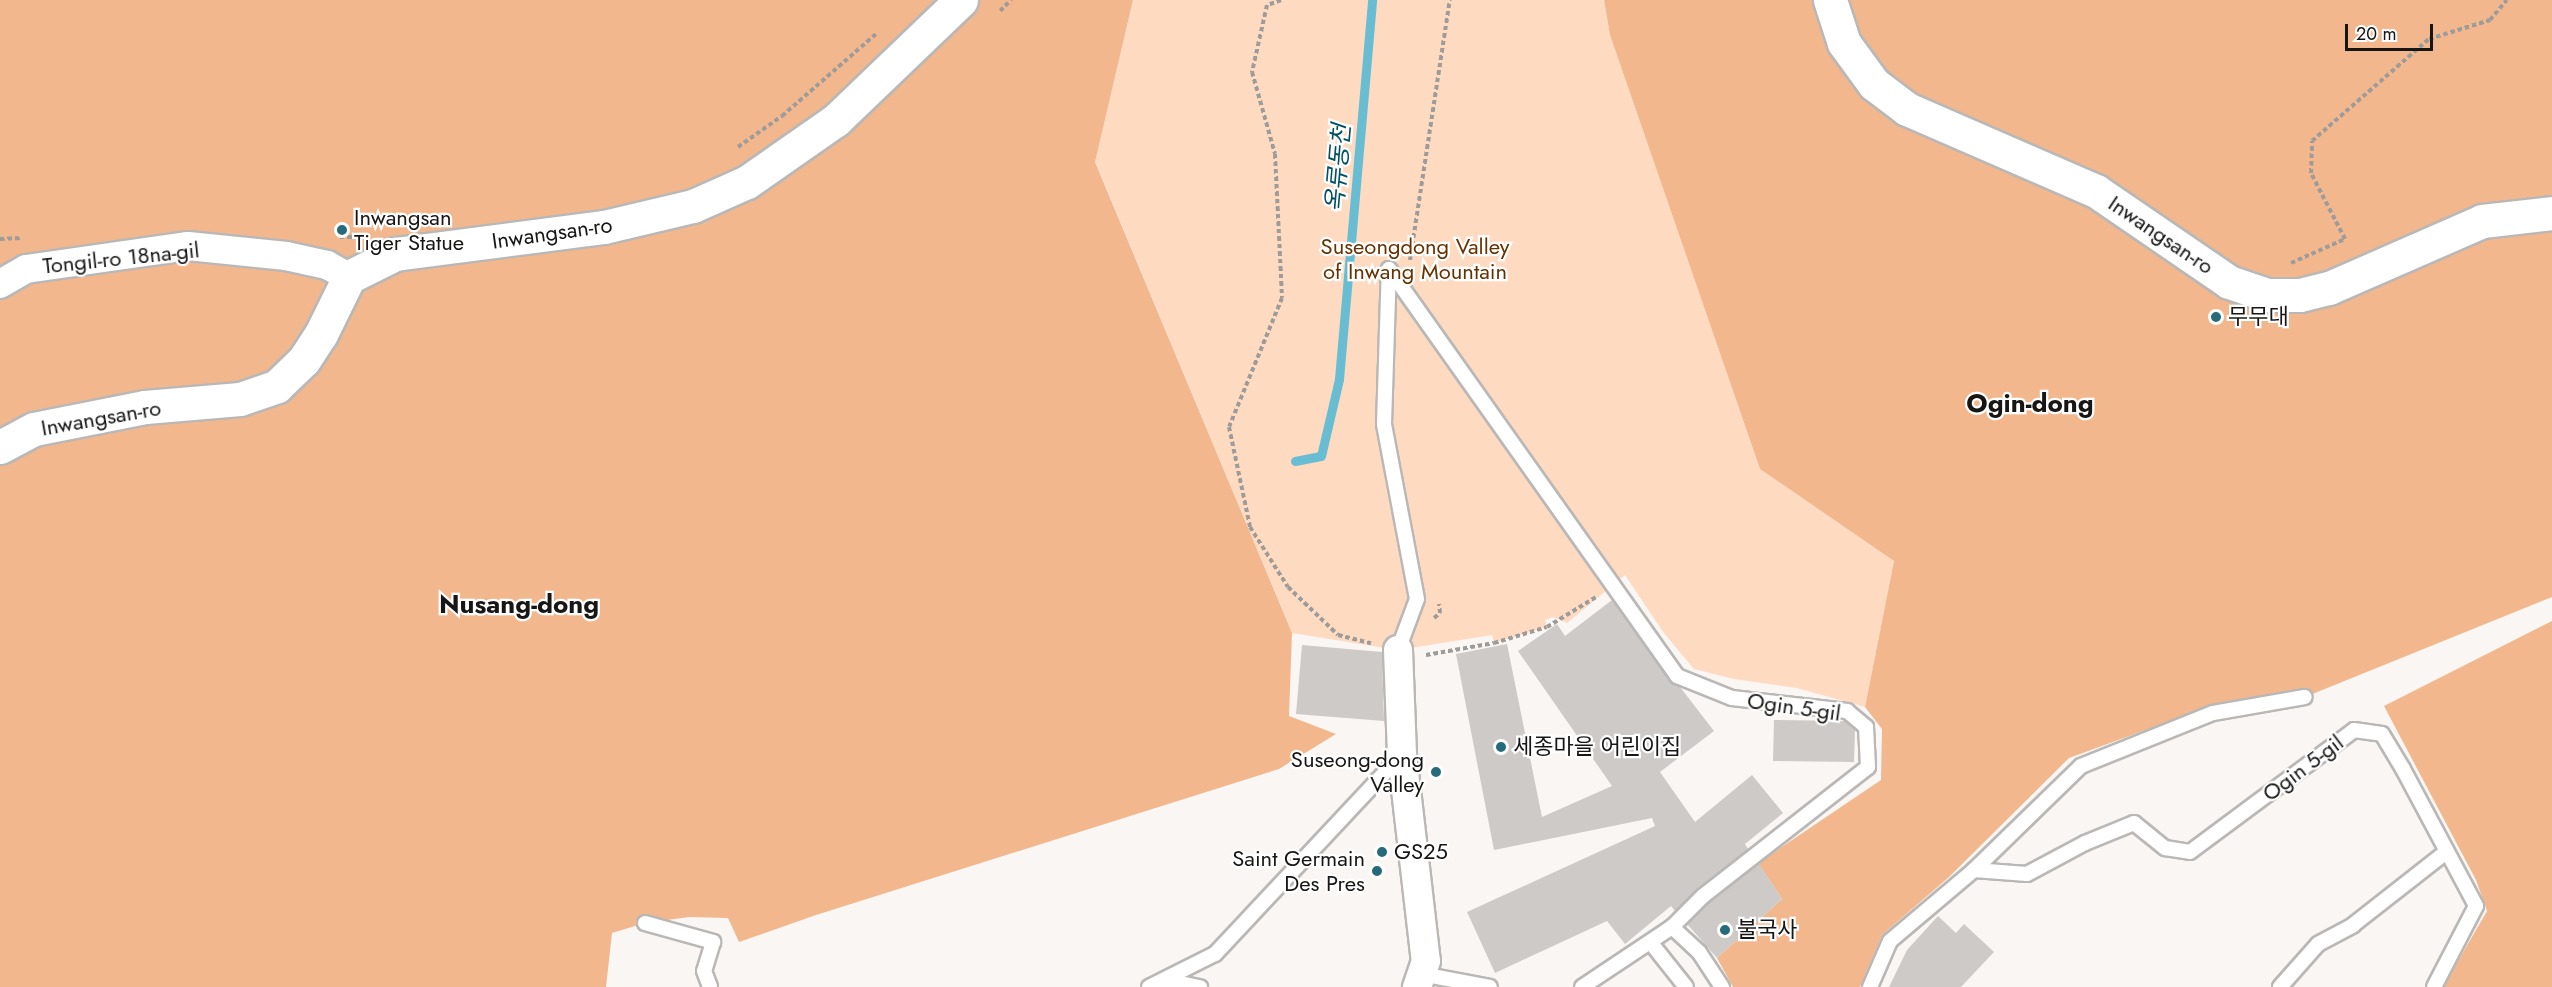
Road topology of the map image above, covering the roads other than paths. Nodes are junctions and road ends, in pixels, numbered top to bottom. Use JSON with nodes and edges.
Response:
{"nodes":[{"id":1,"x":961,"y":0,"type":"edge"},
{"id":2,"x":1830,"y":0,"type":"edge"},
{"id":3,"x":2552,"y":213,"type":"edge"},
{"id":4,"x":349,"y":278,"type":"junction"},
{"id":5,"x":0,"y":284,"type":"edge"},
{"id":6,"x":0,"y":447,"type":"edge"},
{"id":7,"x":1398,"y":655,"type":"joint"},
{"id":8,"x":2305,"y":697,"type":"dead end"},
{"id":9,"x":1402,"y":755,"type":"junction"},
{"id":10,"x":2446,"y":852,"type":"junction"},
{"id":11,"x":1974,"y":870,"type":"junction"},
{"id":12,"x":645,"y":923,"type":"dead end"},
{"id":13,"x":1672,"y":927,"type":"junction"},
{"id":14,"x":1651,"y":943,"type":"junction"},
{"id":15,"x":1166,"y":980,"type":"junction"},
{"id":16,"x":1419,"y":981,"type":"edge"},
{"id":17,"x":710,"y":987,"type":"edge"},
{"id":18,"x":1149,"y":987,"type":"edge"},
{"id":19,"x":1200,"y":987,"type":"edge"},
{"id":20,"x":1490,"y":987,"type":"edge"},
{"id":21,"x":1582,"y":987,"type":"edge"},
{"id":22,"x":1686,"y":987,"type":"edge"},
{"id":23,"x":1722,"y":987,"type":"edge"},
{"id":24,"x":1870,"y":987,"type":"edge"},
{"id":25,"x":2280,"y":987,"type":"edge"},
{"id":26,"x":2434,"y":987,"type":"edge"}],
"edges":[{"from":1,"to":4,"type":"street","name":"Inwangsan-ro"},
{"from":2,"to":3,"type":"street","name":"Inwangsan-ro"},
{"from":4,"to":5,"type":"street","name":"Tongil-ro 18na-gil"},
{"from":4,"to":6,"type":"street","name":"Inwangsan-ro"},
{"from":7,"to":9,"type":"street"},
{"from":7,"to":13,"type":"lane","name":"Ogin 5-gil"},
{"from":8,"to":11,"type":"lane"},
{"from":9,"to":15,"type":"lane"},
{"from":9,"to":16,"type":"street"},
{"from":10,"to":11,"type":"lane","name":"Ogin 5-gil"},
{"from":10,"to":25,"type":"lane"},
{"from":10,"to":26,"type":"lane","name":"Ogin 5-gil"},
{"from":11,"to":24,"type":"lane"},
{"from":12,"to":17,"type":"lane"},
{"from":13,"to":14,"type":"lane","name":"Ogin 5-gil"},
{"from":13,"to":23,"type":"lane"},
{"from":14,"to":21,"type":"lane","name":"Ogin 5-gil"},
{"from":14,"to":22,"type":"lane"},
{"from":15,"to":18,"type":"lane"},
{"from":15,"to":19,"type":"lane"},
{"from":16,"to":20,"type":"lane"}]}
